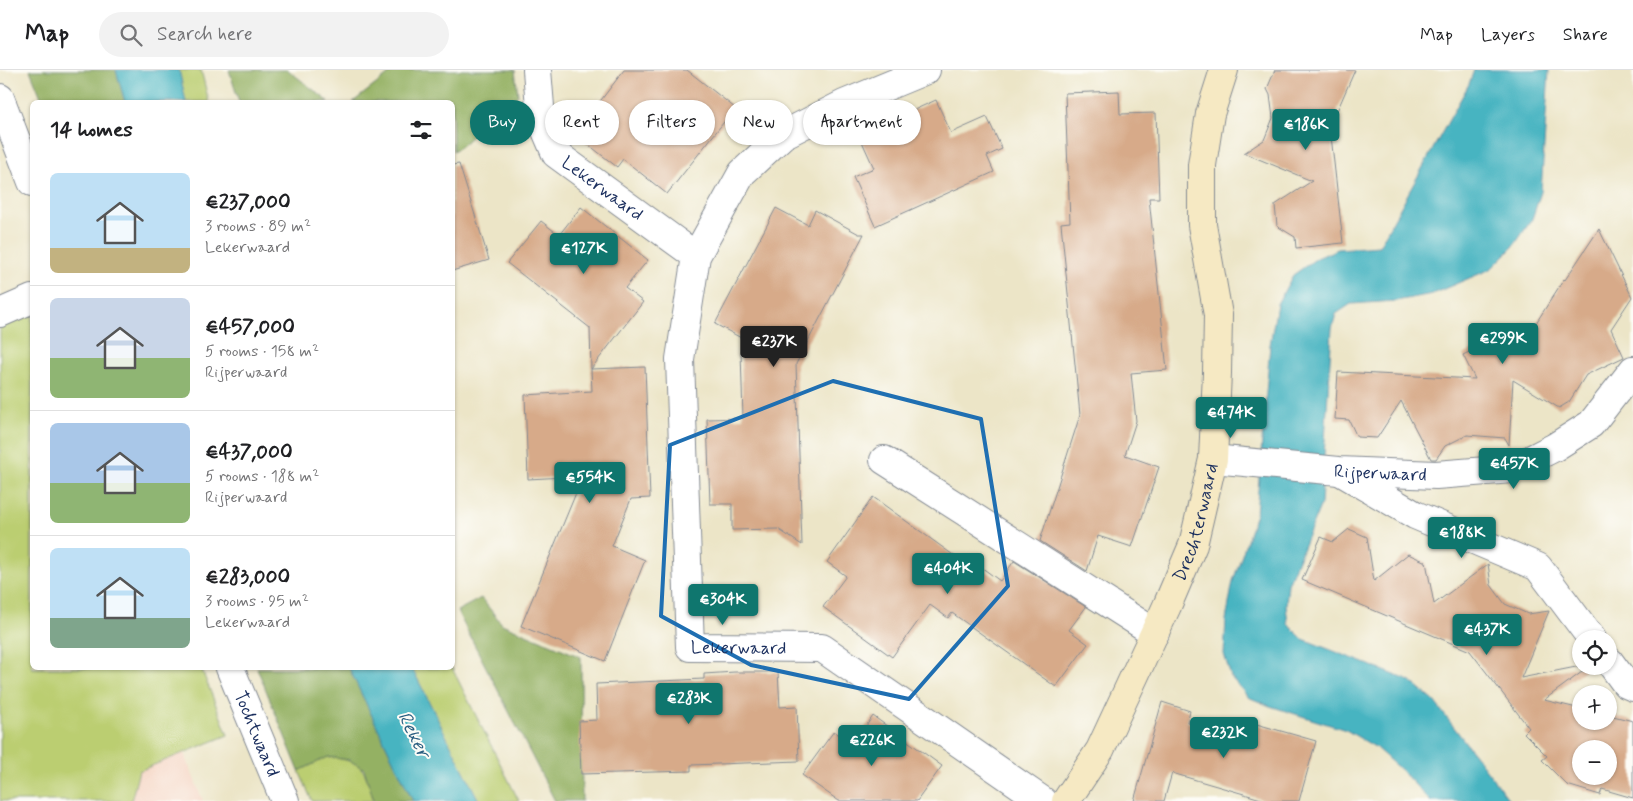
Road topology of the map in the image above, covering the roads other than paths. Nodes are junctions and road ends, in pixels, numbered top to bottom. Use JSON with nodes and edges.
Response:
{"nodes":[{"id":1,"x":537,"y":70,"type":"edge"},
{"id":2,"x":926,"y":70,"type":"edge"},
{"id":3,"x":1224,"y":70,"type":"edge"},
{"id":4,"x":0,"y":98,"type":"edge"},
{"id":5,"x":30,"y":177,"type":"edge"},
{"id":6,"x":696,"y":256,"type":"junction"},
{"id":7,"x":30,"y":300,"type":"edge"},
{"id":8,"x":0,"y":314,"type":"edge"},
{"id":9,"x":1633,"y":370,"type":"edge"},
{"id":10,"x":1213,"y":459,"type":"junction"},
{"id":11,"x":884,"y":460,"type":"dead end"},
{"id":12,"x":1339,"y":471,"type":"junction"},
{"id":13,"x":1585,"y":630,"type":"edge"},
{"id":14,"x":1155,"y":633,"type":"junction"},
{"id":15,"x":231,"y":670,"type":"edge"},
{"id":16,"x":1617,"y":672,"type":"edge"},
{"id":17,"x":1633,"y":687,"type":"edge"},
{"id":18,"x":285,"y":801,"type":"edge"},
{"id":19,"x":1043,"y":801,"type":"edge"},
{"id":20,"x":1066,"y":801,"type":"edge"}],
"edges":[{"from":1,"to":6,"type":"street","name":"Lekerwaard"},
{"from":2,"to":6,"type":"street","name":"Lekerwaard"},
{"from":3,"to":10,"type":"street","name":"Drechterwaard"},
{"from":4,"to":5,"type":"street"},
{"from":6,"to":19,"type":"street","name":"Lekerwaard"},
{"from":7,"to":8,"type":"street"},
{"from":9,"to":12,"type":"street","name":"Rijperwaard"},
{"from":10,"to":12,"type":"street"},
{"from":10,"to":14,"type":"street","name":"Drechterwaard"},
{"from":11,"to":14,"type":"street"},
{"from":12,"to":13,"type":"street","name":"Rijperwaard"},
{"from":14,"to":20,"type":"street","name":"Drechterwaard"},
{"from":15,"to":18,"type":"street","name":"Tochtwaard"},
{"from":16,"to":17,"type":"street"}]}
